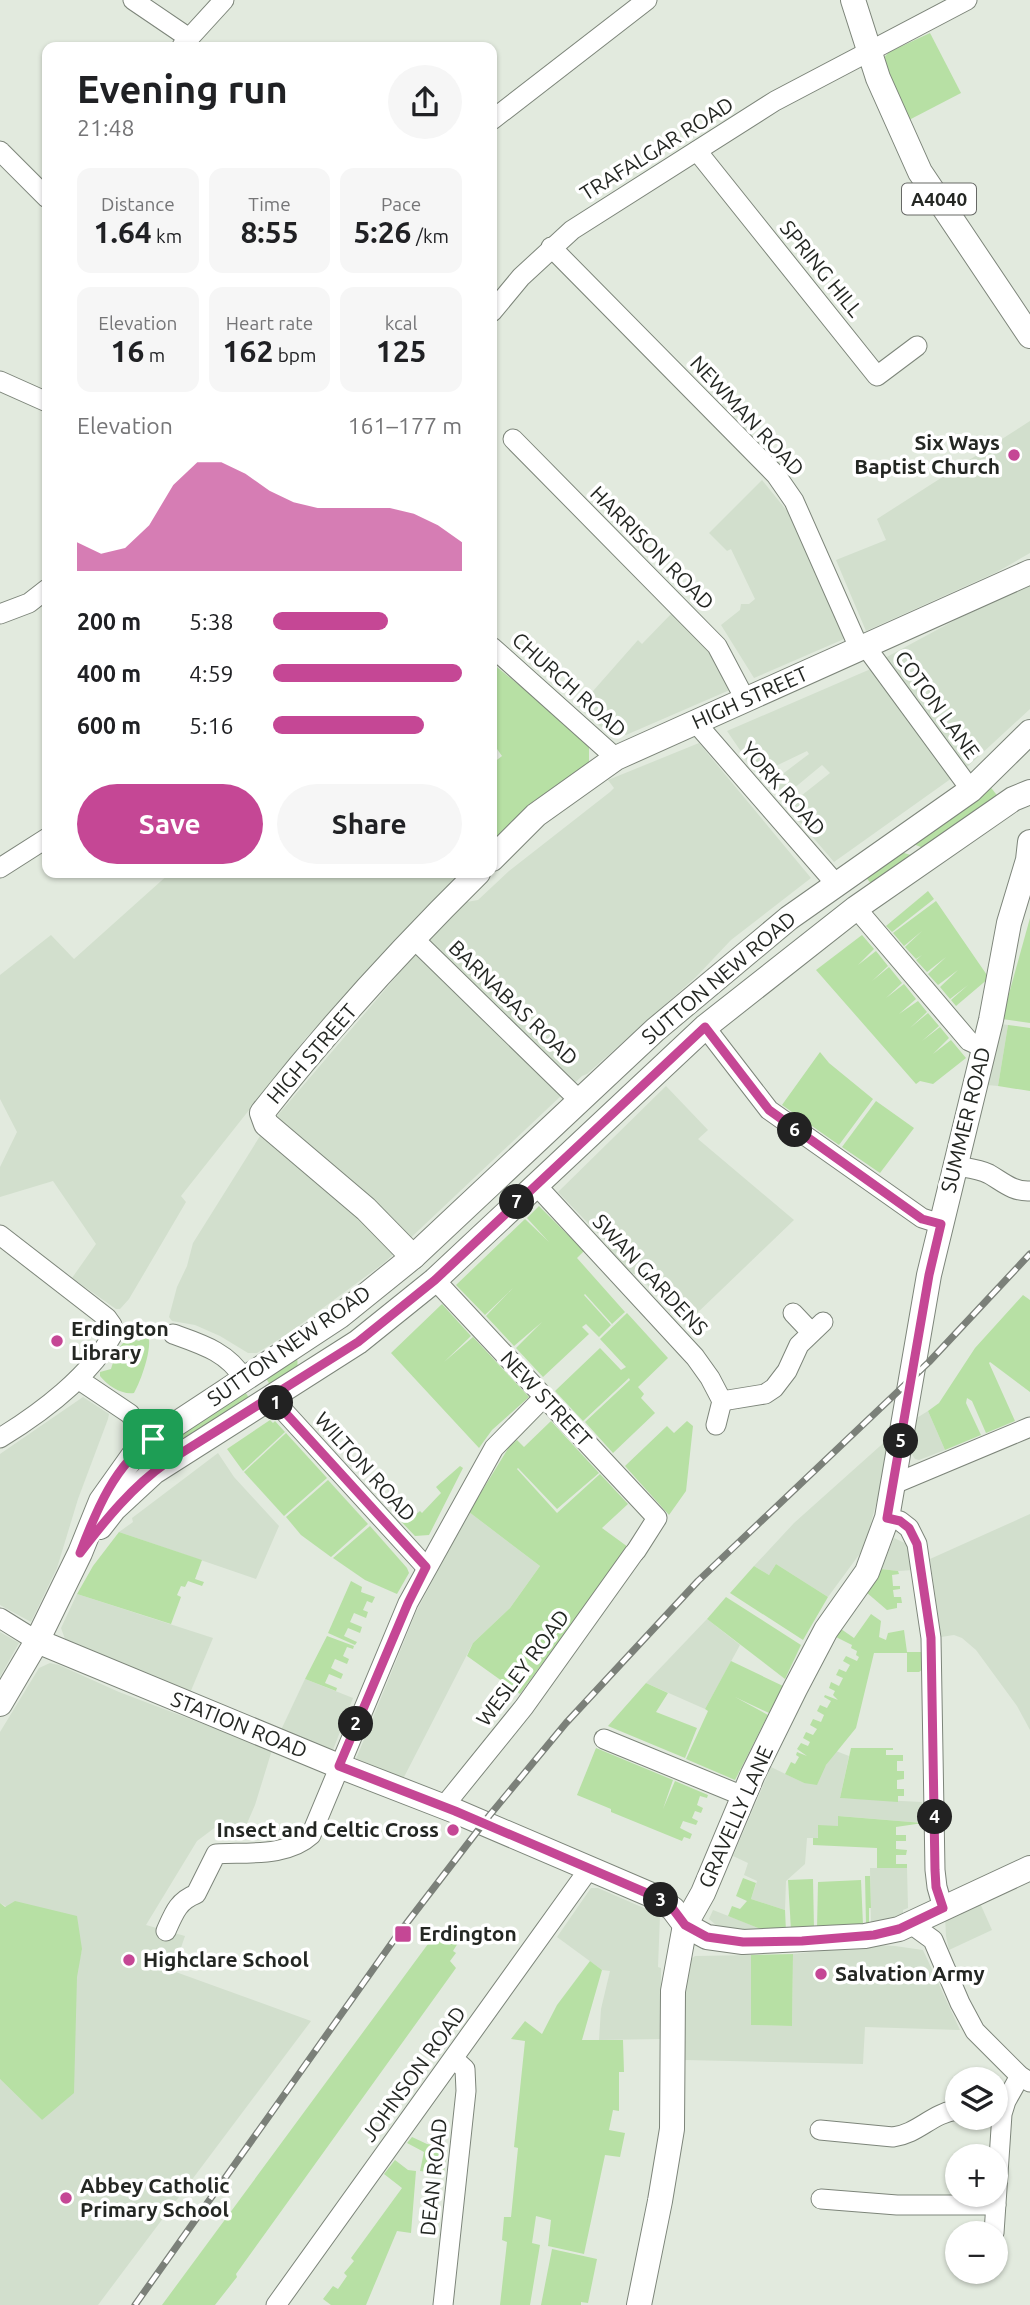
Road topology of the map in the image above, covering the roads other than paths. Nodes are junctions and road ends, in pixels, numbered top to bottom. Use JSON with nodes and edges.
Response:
{"nodes":[{"id":1,"x":132,"y":0,"type":"edge"},
{"id":2,"x":224,"y":0,"type":"edge"},
{"id":3,"x":647,"y":0,"type":"edge"},
{"id":4,"x":853,"y":0,"type":"edge"},
{"id":5,"x":967,"y":0,"type":"edge"},
{"id":6,"x":184,"y":42,"type":"edge"},
{"id":7,"x":186,"y":42,"type":"edge"},
{"id":8,"x":868,"y":51,"type":"junction"},
{"id":9,"x":497,"y":116,"type":"edge"},
{"id":10,"x":0,"y":151,"type":"edge"},
{"id":11,"x":697,"y":151,"type":"junction"},
{"id":12,"x":42,"y":192,"type":"edge"},
{"id":13,"x":551,"y":247,"type":"junction"},
{"id":14,"x":497,"y":306,"type":"edge"},
{"id":15,"x":1030,"y":336,"type":"edge"},
{"id":16,"x":917,"y":346,"type":"dead end"},
{"id":17,"x":0,"y":381,"type":"edge"},
{"id":18,"x":42,"y":400,"type":"edge"},
{"id":19,"x":513,"y":439,"type":"dead end"},
{"id":20,"x":1030,"y":572,"type":"edge"},
{"id":21,"x":42,"y":593,"type":"edge"},
{"id":22,"x":0,"y":614,"type":"edge"},
{"id":23,"x":863,"y":648,"type":"junction"},
{"id":24,"x":497,"y":651,"type":"edge"},
{"id":25,"x":745,"y":699,"type":"junction"},
{"id":26,"x":696,"y":723,"type":"junction"},
{"id":27,"x":1025,"y":738,"type":"edge"},
{"id":28,"x":616,"y":758,"type":"junction"},
{"id":29,"x":971,"y":790,"type":"junction"},
{"id":30,"x":1029,"y":795,"type":"edge"},
{"id":31,"x":42,"y":841,"type":"edge"},
{"id":32,"x":497,"y":854,"type":"edge"},
{"id":33,"x":1029,"y":859,"type":"edge"},
{"id":34,"x":0,"y":868,"type":"edge"},
{"id":35,"x":473,"y":878,"type":"edge"},
{"id":36,"x":836,"y":884,"type":"junction"},
{"id":37,"x":856,"y":908,"type":"junction"},
{"id":38,"x":414,"y":939,"type":"junction"},
{"id":39,"x":705,"y":1027,"type":"junction"},
{"id":40,"x":984,"y":1048,"type":"junction"},
{"id":41,"x":580,"y":1101,"type":"junction"},
{"id":42,"x":956,"y":1166,"type":"junction"},
{"id":43,"x":536,"y":1185,"type":"junction"},
{"id":44,"x":1030,"y":1191,"type":"edge"},
{"id":45,"x":941,"y":1224,"type":"junction"},
{"id":46,"x":0,"y":1235,"type":"edge"},
{"id":47,"x":414,"y":1257,"type":"junction"},
{"id":48,"x":435,"y":1280,"type":"junction"},
{"id":49,"x":793,"y":1313,"type":"dead end"},
{"id":50,"x":173,"y":1334,"type":"dead end"},
{"id":51,"x":78,"y":1379,"type":"junction"},
{"id":52,"x":244,"y":1379,"type":"junction"},
{"id":53,"x":271,"y":1397,"type":"junction"},
{"id":54,"x":543,"y":1398,"type":"junction"},
{"id":55,"x":722,"y":1401,"type":"junction"},
{"id":56,"x":716,"y":1424,"type":"dead end"},
{"id":57,"x":1030,"y":1427,"type":"edge"},
{"id":58,"x":0,"y":1438,"type":"edge"},
{"id":59,"x":145,"y":1444,"type":"junction"},
{"id":60,"x":161,"y":1467,"type":"junction"},
{"id":61,"x":894,"y":1484,"type":"junction"},
{"id":62,"x":657,"y":1518,"type":"joint"},
{"id":63,"x":887,"y":1518,"type":"junction"},
{"id":64,"x":80,"y":1553,"type":"junction"},
{"id":65,"x":426,"y":1567,"type":"junction"},
{"id":66,"x":0,"y":1618,"type":"edge"},
{"id":67,"x":37,"y":1641,"type":"junction"},
{"id":68,"x":0,"y":1704,"type":"edge"},
{"id":69,"x":604,"y":1739,"type":"dead end"},
{"id":70,"x":339,"y":1766,"type":"junction"},
{"id":71,"x":743,"y":1796,"type":"junction"},
{"id":72,"x":444,"y":1807,"type":"junction"},
{"id":73,"x":589,"y":1870,"type":"junction"},
{"id":74,"x":1029,"y":1872,"type":"edge"},
{"id":75,"x":943,"y":1908,"type":"junction"},
{"id":76,"x":911,"y":1924,"type":"junction"},
{"id":77,"x":685,"y":1925,"type":"junction"},
{"id":78,"x":166,"y":1931,"type":"dead end"},
{"id":79,"x":454,"y":2059,"type":"junction"},
{"id":80,"x":1025,"y":2079,"type":"edge"},
{"id":81,"x":1008,"y":2102,"type":"edge"},
{"id":82,"x":945,"y":2112,"type":"edge"},
{"id":83,"x":820,"y":2130,"type":"dead end"},
{"id":84,"x":821,"y":2199,"type":"dead end"},
{"id":85,"x":945,"y":2205,"type":"edge"},
{"id":86,"x":276,"y":2305,"type":"edge"},
{"id":87,"x":443,"y":2305,"type":"edge"},
{"id":88,"x":639,"y":2305,"type":"edge"}],
"edges":[{"from":1,"to":6,"type":"street"},
{"from":2,"to":7,"type":"street"},
{"from":3,"to":9,"type":"street"},
{"from":4,"to":8,"type":"main road","number":"A4040"},
{"from":5,"to":8,"type":"street","name":"TRAFALGAR ROAD"},
{"from":8,"to":11,"type":"street","name":"TRAFALGAR ROAD"},
{"from":8,"to":15,"type":"main road","number":"A4040"},
{"from":10,"to":12,"type":"street"},
{"from":11,"to":13,"type":"street","name":"TRAFALGAR ROAD"},
{"from":11,"to":16,"type":"street","name":"SPRING HILL"},
{"from":13,"to":14,"type":"street","name":"TRAFALGAR ROAD"},
{"from":13,"to":23,"type":"street","name":"NEWMAN ROAD"},
{"from":17,"to":18,"type":"street"},
{"from":19,"to":25,"type":"street","name":"HARRISON ROAD"},
{"from":20,"to":23,"type":"main road","name":"HIGH STREET"},
{"from":21,"to":22,"type":"street"},
{"from":23,"to":25,"type":"main road","name":"HIGH STREET"},
{"from":23,"to":29,"type":"street","name":"COTON LANE"},
{"from":24,"to":28,"type":"street","name":"CHURCH ROAD"},
{"from":25,"to":26,"type":"main road","name":"HIGH STREET"},
{"from":26,"to":28,"type":"main road","name":"HIGH STREET"},
{"from":26,"to":36,"type":"street","name":"YORK ROAD"},
{"from":27,"to":29,"type":"main road","name":"SUTTON NEW ROAD"},
{"from":27,"to":30,"type":"main road"},
{"from":28,"to":32,"type":"main road","name":"HIGH STREET"},
{"from":29,"to":36,"type":"main road","name":"SUTTON NEW ROAD"},
{"from":30,"to":37,"type":"main road","name":"SUTTON NEW ROAD"},
{"from":31,"to":34,"type":"street"},
{"from":33,"to":40,"type":"main road","name":"SUMMER ROAD"},
{"from":35,"to":38,"type":"main road","name":"HIGH STREET"},
{"from":36,"to":41,"type":"main road","name":"SUTTON NEW ROAD"},
{"from":37,"to":39,"type":"main road","name":"SUTTON NEW ROAD"},
{"from":37,"to":40,"type":"street"},
{"from":38,"to":41,"type":"street","name":"BARNABAS ROAD"},
{"from":38,"to":47,"type":"main road","name":"HIGH STREET"},
{"from":39,"to":43,"type":"main road","name":"SUTTON NEW ROAD"},
{"from":39,"to":45,"type":"street"},
{"from":40,"to":42,"type":"main road","name":"SUMMER ROAD"},
{"from":41,"to":47,"type":"main road","name":"SUTTON NEW ROAD"},
{"from":42,"to":44,"type":"street"},
{"from":42,"to":45,"type":"main road","name":"SUMMER ROAD"},
{"from":43,"to":48,"type":"main road","name":"SUTTON NEW ROAD"},
{"from":43,"to":55,"type":"street","name":"SWAN GARDENS"},
{"from":45,"to":61,"type":"main road","name":"SUMMER ROAD"},
{"from":46,"to":51,"type":"street"},
{"from":47,"to":52,"type":"main road","name":"SUTTON NEW ROAD"},
{"from":48,"to":53,"type":"main road","name":"SUTTON NEW ROAD"},
{"from":48,"to":54,"type":"street","name":"NEW STREET"},
{"from":49,"to":55,"type":"street"},
{"from":50,"to":52,"type":"street"},
{"from":51,"to":58,"type":"street"},
{"from":51,"to":59,"type":"street"},
{"from":52,"to":59,"type":"main road","name":"SUTTON NEW ROAD"},
{"from":53,"to":60,"type":"main road","name":"SUTTON NEW ROAD"},
{"from":53,"to":65,"type":"street","name":"WILTON ROAD"},
{"from":54,"to":62,"type":"street","name":"NEW STREET"},
{"from":54,"to":65,"type":"street"},
{"from":55,"to":56,"type":"street"},
{"from":57,"to":61,"type":"street"},
{"from":59,"to":60,"type":"street"},
{"from":59,"to":60,"type":"street"},
{"from":59,"to":64,"type":"main road","name":"SUTTON NEW ROAD"},
{"from":60,"to":64,"type":"main road","name":"SUTTON NEW ROAD"},
{"from":61,"to":63,"type":"main road","name":"SUMMER ROAD"},
{"from":62,"to":72,"type":"street","name":"WESLEY ROAD"},
{"from":63,"to":71,"type":"main road","name":"GRAVELLY LANE"},
{"from":63,"to":75,"type":"street"},
{"from":64,"to":67,"type":"main road"},
{"from":65,"to":70,"type":"street"},
{"from":66,"to":67,"type":"street"},
{"from":67,"to":68,"type":"main road"},
{"from":67,"to":70,"type":"main road","name":"STATION ROAD"},
{"from":69,"to":71,"type":"street"},
{"from":70,"to":72,"type":"main road","name":"STATION ROAD"},
{"from":70,"to":78,"type":"street"},
{"from":71,"to":77,"type":"main road","name":"GRAVELLY LANE"},
{"from":72,"to":73,"type":"main road","name":"STATION ROAD"},
{"from":73,"to":77,"type":"main road","name":"STATION ROAD"},
{"from":73,"to":79,"type":"street","name":"JOHNSON ROAD"},
{"from":74,"to":75,"type":"main road","name":"STATION ROAD"},
{"from":75,"to":76,"type":"main road","name":"STATION ROAD"},
{"from":76,"to":77,"type":"main road","name":"STATION ROAD"},
{"from":76,"to":80,"type":"street"},
{"from":77,"to":88,"type":"main road","name":"GRAVELLY LANE"},
{"from":79,"to":86,"type":"street","name":"JOHNSON ROAD"},
{"from":79,"to":87,"type":"street","name":"DEAN ROAD"},
{"from":80,"to":81,"type":"street"},
{"from":82,"to":83,"type":"street"},
{"from":84,"to":85,"type":"street"}]}
